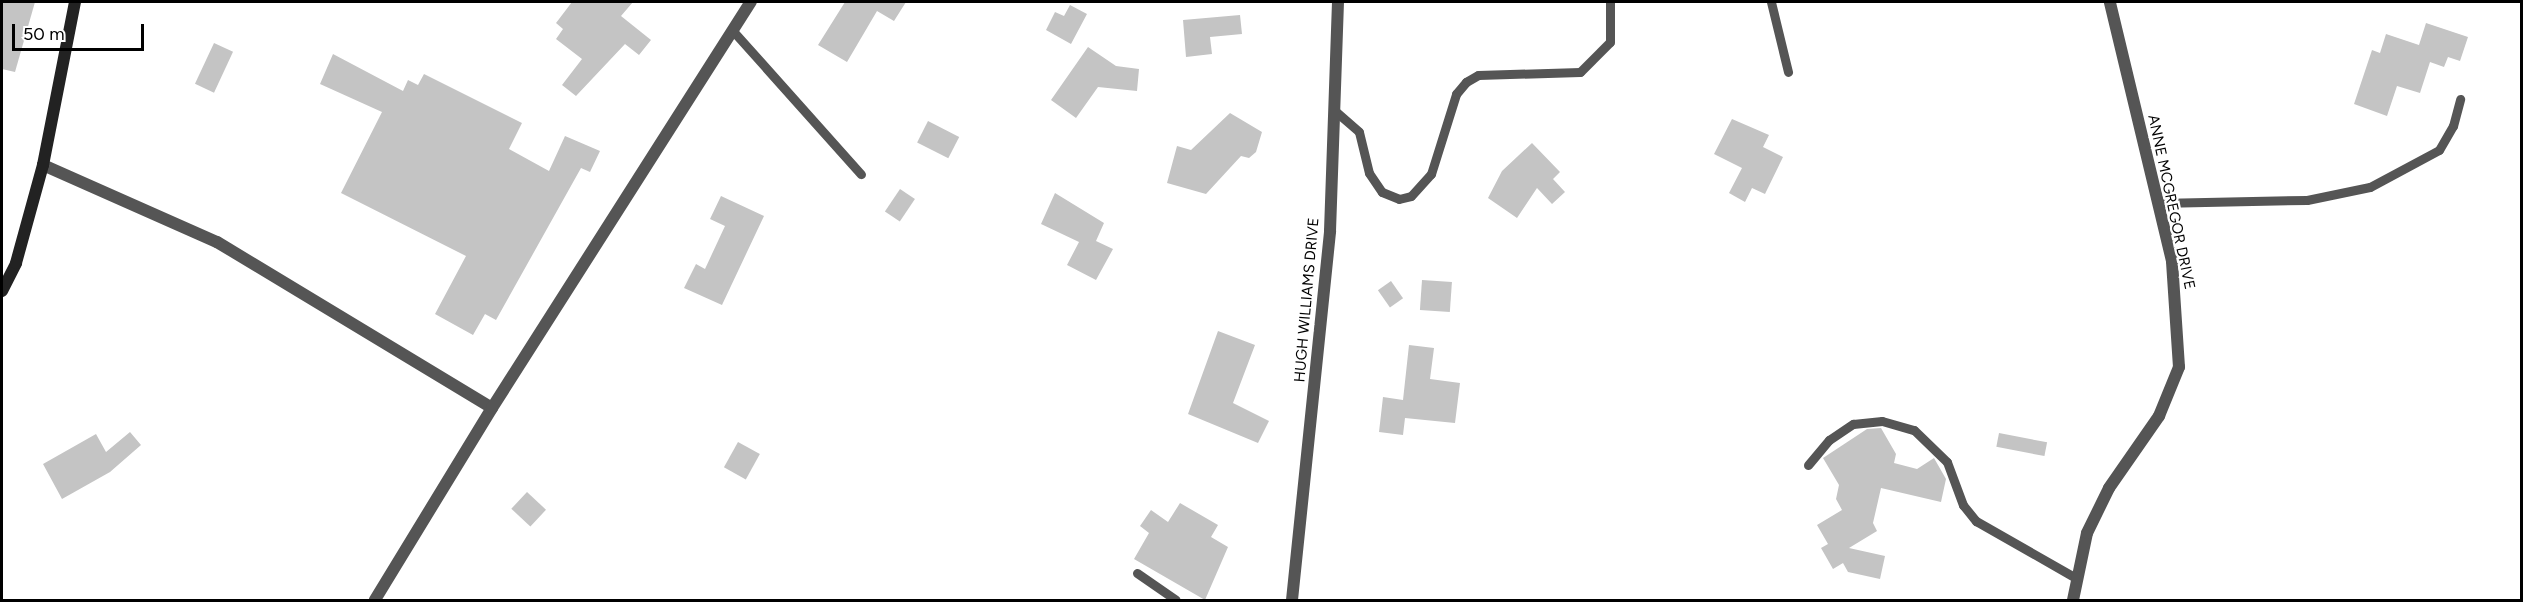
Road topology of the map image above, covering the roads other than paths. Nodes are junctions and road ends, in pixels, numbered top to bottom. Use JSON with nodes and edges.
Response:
{"nodes":[{"id":1,"x":75,"y":2,"type":"edge"},
{"id":2,"x":751,"y":2,"type":"edge"},
{"id":3,"x":1338,"y":2,"type":"edge"},
{"id":4,"x":1610,"y":2,"type":"edge"},
{"id":5,"x":1771,"y":2,"type":"edge"},
{"id":6,"x":2110,"y":2,"type":"edge"},
{"id":7,"x":733,"y":31,"type":"junction"},
{"id":8,"x":1788,"y":72,"type":"dead end"},
{"id":9,"x":2460,"y":99,"type":"dead end"},
{"id":10,"x":1334,"y":110,"type":"junction"},
{"id":11,"x":43,"y":165,"type":"junction"},
{"id":12,"x":861,"y":174,"type":"dead end"},
{"id":13,"x":2158,"y":203,"type":"junction"},
{"id":14,"x":2,"y":291,"type":"edge"},
{"id":15,"x":492,"y":408,"type":"junction"},
{"id":16,"x":1808,"y":465,"type":"dead end"},
{"id":17,"x":1137,"y":573,"type":"dead end"},
{"id":18,"x":2076,"y":578,"type":"junction"},
{"id":19,"x":375,"y":600,"type":"edge"},
{"id":20,"x":1176,"y":600,"type":"edge"},
{"id":21,"x":1292,"y":600,"type":"edge"},
{"id":22,"x":2073,"y":600,"type":"edge"}],
"edges":[{"from":1,"to":11,"type":"street"},
{"from":2,"to":7,"type":"street"},
{"from":3,"to":10,"type":"street","name":"HUGH WILLIAMS DRIVE"},
{"from":4,"to":10,"type":"lane"},
{"from":5,"to":8,"type":"lane"},
{"from":6,"to":13,"type":"street","name":"ANNE MCGREGOR DRIVE"},
{"from":7,"to":12,"type":"lane"},
{"from":7,"to":15,"type":"street"},
{"from":9,"to":13,"type":"lane"},
{"from":10,"to":21,"type":"street","name":"HUGH WILLIAMS DRIVE"},
{"from":11,"to":14,"type":"street"},
{"from":11,"to":15,"type":"street"},
{"from":13,"to":18,"type":"street","name":"ANNE MCGREGOR DRIVE"},
{"from":15,"to":19,"type":"street"},
{"from":16,"to":18,"type":"lane"},
{"from":17,"to":20,"type":"lane"},
{"from":18,"to":22,"type":"street","name":"ANNE MCGREGOR DRIVE"}]}
